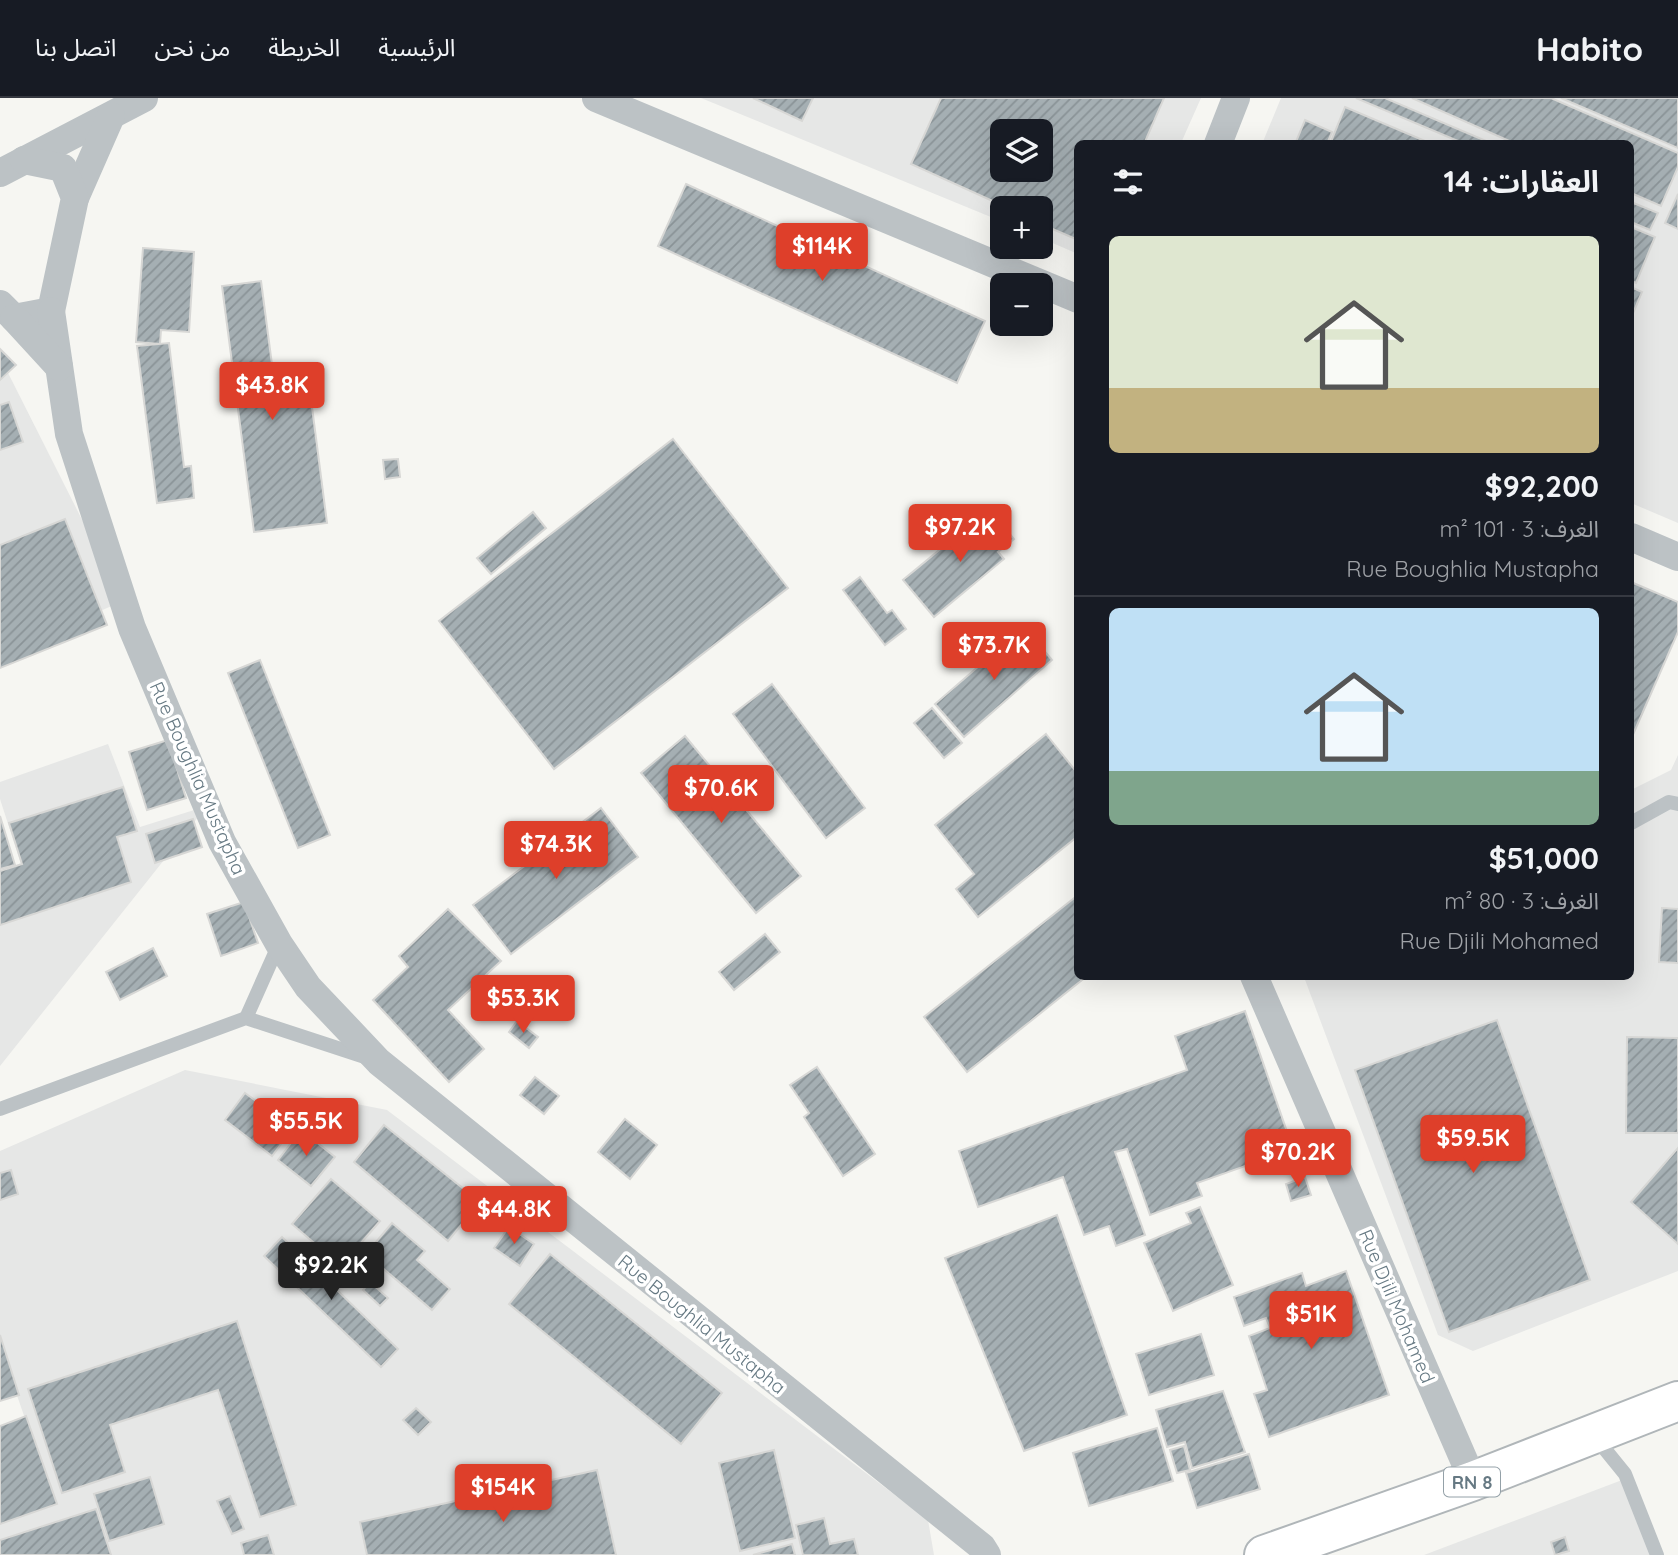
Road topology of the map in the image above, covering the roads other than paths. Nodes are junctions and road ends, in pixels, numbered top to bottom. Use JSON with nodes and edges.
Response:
{"nodes":[{"id":1,"x":144,"y":98,"type":"edge"},
{"id":2,"x":596,"y":98,"type":"edge"},
{"id":3,"x":1237,"y":98,"type":"edge"},
{"id":4,"x":111,"y":116,"type":"junction"},
{"id":5,"x":1220,"y":140,"type":"edge"},
{"id":6,"x":12,"y":166,"type":"edge"},
{"id":7,"x":75,"y":198,"type":"junction"},
{"id":8,"x":1074,"y":297,"type":"edge"},
{"id":9,"x":7,"y":311,"type":"edge"},
{"id":10,"x":51,"y":311,"type":"junction"},
{"id":11,"x":59,"y":367,"type":"junction"},
{"id":12,"x":1634,"y":538,"type":"edge"},
{"id":13,"x":1678,"y":557,"type":"edge"},
{"id":14,"x":1678,"y":804,"type":"edge"},
{"id":15,"x":1634,"y":820,"type":"edge"},
{"id":16,"x":279,"y":944,"type":"junction"},
{"id":17,"x":1256,"y":980,"type":"edge"},
{"id":18,"x":246,"y":1018,"type":"junction"},
{"id":19,"x":379,"y":1062,"type":"junction"},
{"id":20,"x":0,"y":1110,"type":"edge"},
{"id":21,"x":1678,"y":1401,"type":"edge"},
{"id":22,"x":1592,"y":1433,"type":"junction"},
{"id":23,"x":1472,"y":1481,"type":"junction"},
{"id":24,"x":987,"y":1555,"type":"edge"},
{"id":25,"x":1264,"y":1555,"type":"edge"},
{"id":26,"x":1657,"y":1555,"type":"edge"}],
"edges":[{"from":1,"to":4,"type":"street"},
{"from":2,"to":8,"type":"street"},
{"from":3,"to":5,"type":"street"},
{"from":4,"to":6,"type":"street"},
{"from":4,"to":7,"type":"street","name":"Rue Boughlia Mustapha"},
{"from":6,"to":7,"type":"street"},
{"from":7,"to":10,"type":"street","name":"Rue Boughlia Mustapha"},
{"from":9,"to":10,"type":"street"},
{"from":9,"to":11,"type":"street"},
{"from":10,"to":11,"type":"street","name":"Rue Boughlia Mustapha"},
{"from":11,"to":16,"type":"street","name":"Rue Boughlia Mustapha"},
{"from":12,"to":13,"type":"street"},
{"from":14,"to":15,"type":"lane"},
{"from":16,"to":18,"type":"lane"},
{"from":16,"to":19,"type":"street","name":"Rue Boughlia Mustapha"},
{"from":17,"to":23,"type":"street","name":"Rue Djili Mohamed"},
{"from":18,"to":19,"type":"lane"},
{"from":18,"to":20,"type":"lane"},
{"from":19,"to":24,"type":"street","name":"Rue Boughlia Mustapha"},
{"from":21,"to":22,"type":"main road","number":"RN 8"},
{"from":22,"to":23,"type":"main road","number":"RN 8"},
{"from":22,"to":26,"type":"lane"},
{"from":23,"to":25,"type":"main road","number":"RN 8"}]}
